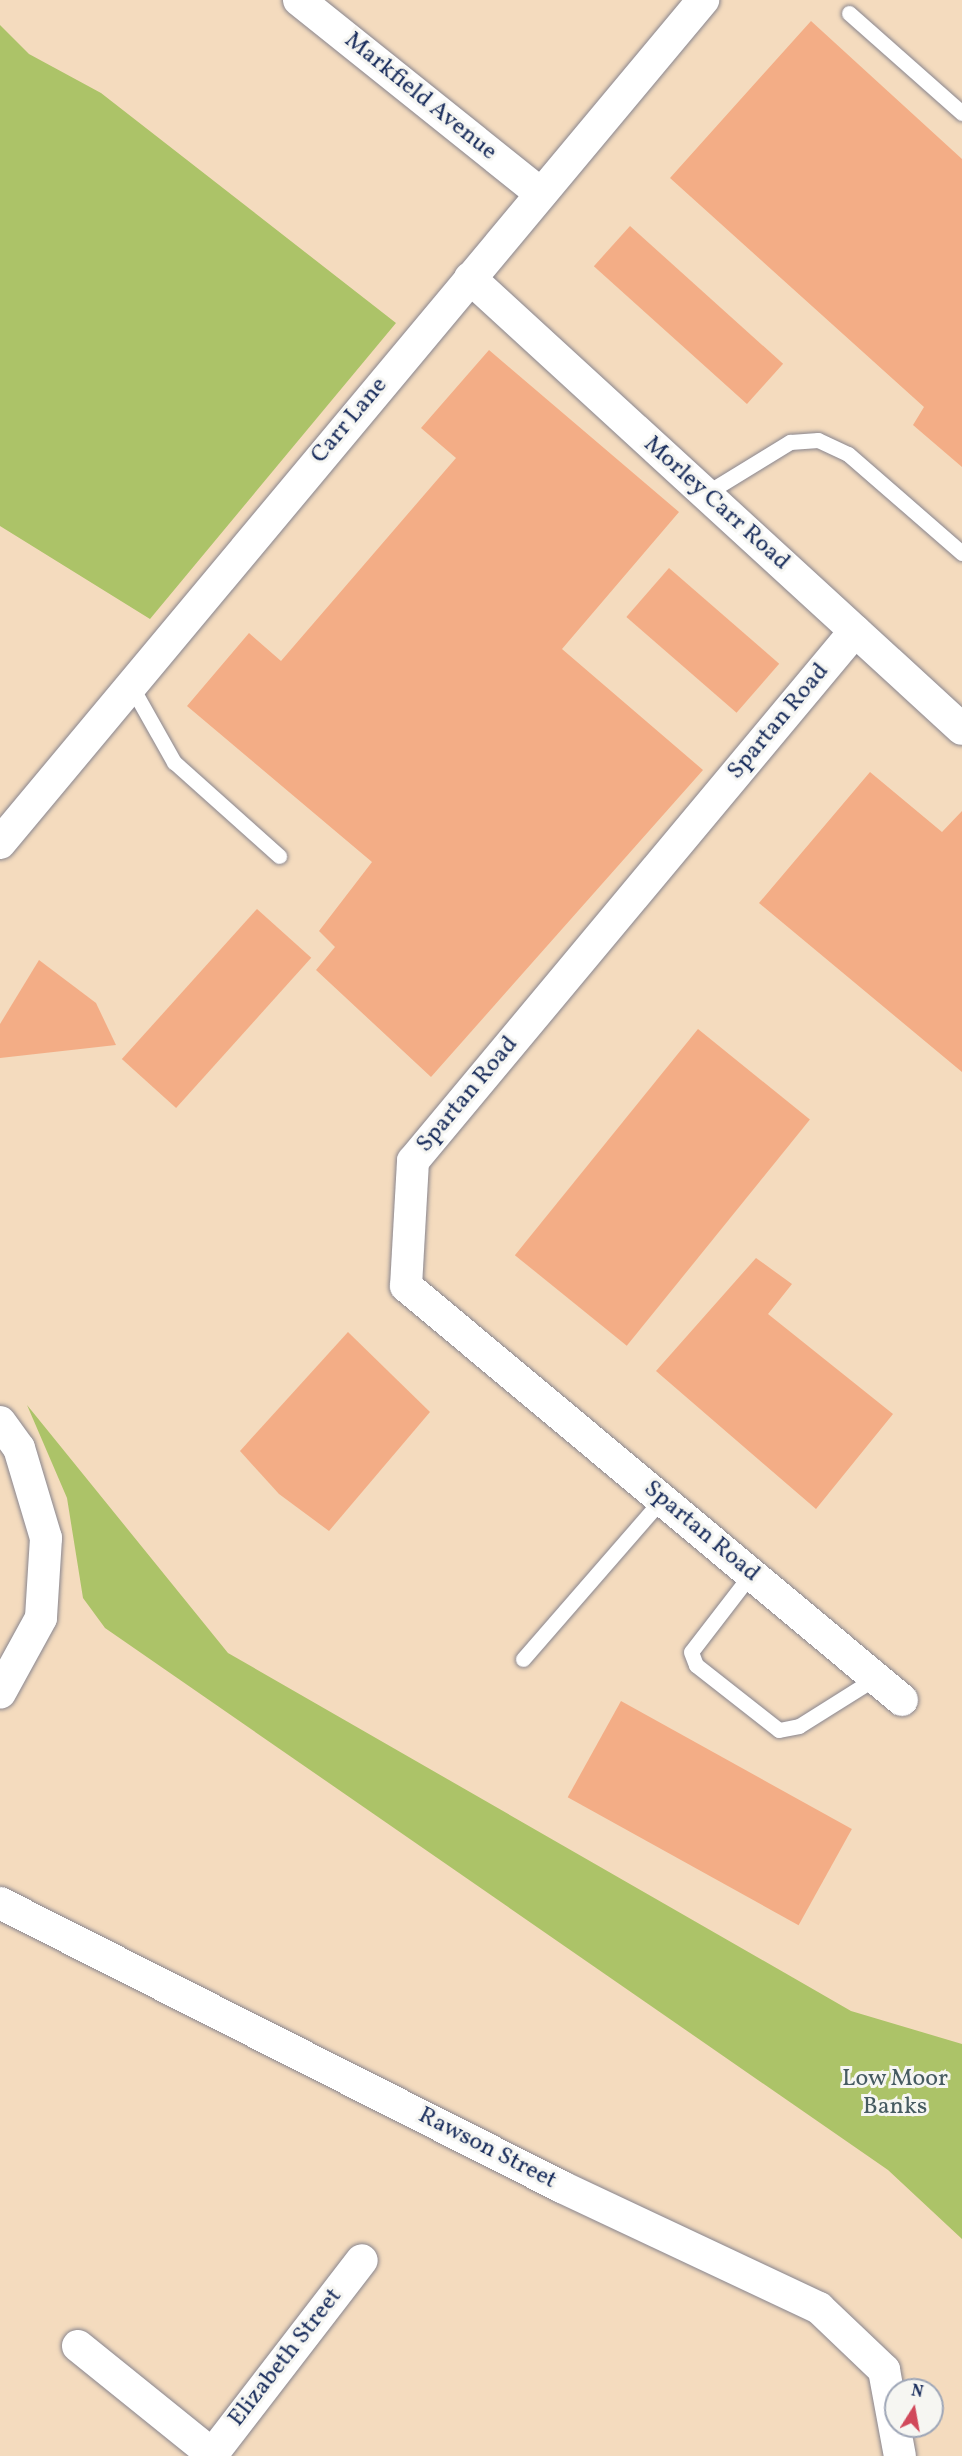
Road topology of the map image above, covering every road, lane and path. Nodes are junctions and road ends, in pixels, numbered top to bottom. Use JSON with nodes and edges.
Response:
{"nodes":[{"id":1,"x":299,"y":0,"type":"edge"},
{"id":2,"x":704,"y":0,"type":"edge"},
{"id":3,"x":849,"y":12,"type":"dead end"},
{"id":4,"x":962,"y":113,"type":"edge"},
{"id":5,"x":541,"y":194,"type":"junction"},
{"id":6,"x":470,"y":278,"type":"junction"},
{"id":7,"x":705,"y":494,"type":"junction"},
{"id":8,"x":962,"y":553,"type":"edge"},
{"id":9,"x":855,"y":631,"type":"junction"},
{"id":10,"x":130,"y":684,"type":"junction"},
{"id":11,"x":962,"y":729,"type":"edge"},
{"id":12,"x":0,"y":843,"type":"edge"},
{"id":13,"x":279,"y":856,"type":"dead end"},
{"id":14,"x":0,"y":1422,"type":"edge"},
{"id":15,"x":662,"y":1499,"type":"junction"},
{"id":16,"x":751,"y":1574,"type":"junction"},
{"id":17,"x":523,"y":1659,"type":"dead end"},
{"id":18,"x":874,"y":1679,"type":"junction"},
{"id":19,"x":0,"y":1693,"type":"edge"},
{"id":20,"x":902,"y":1700,"type":"dead end"},
{"id":21,"x":0,"y":1903,"type":"edge"},
{"id":22,"x":362,"y":2260,"type":"dead end"},
{"id":23,"x":78,"y":2346,"type":"dead end"},
{"id":24,"x":211,"y":2455,"type":"edge"},
{"id":25,"x":900,"y":2456,"type":"edge"}],
"edges":[{"from":1,"to":5,"type":"street","name":"Markfield Avenue"},
{"from":2,"to":5,"type":"street","name":"Carr Lane"},
{"from":3,"to":4,"type":"lane"},
{"from":5,"to":6,"type":"street","name":"Carr Lane"},
{"from":6,"to":7,"type":"street","name":"Morley Carr Road"},
{"from":6,"to":10,"type":"street","name":"Carr Lane"},
{"from":7,"to":8,"type":"lane"},
{"from":7,"to":9,"type":"street","name":"Morley Carr Road"},
{"from":9,"to":11,"type":"street","name":"Morley Carr Road"},
{"from":9,"to":15,"type":"street","name":"Spartan Road"},
{"from":10,"to":12,"type":"street","name":"Carr Lane"},
{"from":10,"to":13,"type":"lane"},
{"from":14,"to":19,"type":"street"},
{"from":15,"to":16,"type":"street","name":"Spartan Road"},
{"from":15,"to":17,"type":"lane"},
{"from":16,"to":18,"type":"street","name":"Spartan Road"},
{"from":16,"to":18,"type":"lane"},
{"from":18,"to":20,"type":"street","name":"Spartan Road"},
{"from":21,"to":25,"type":"street","name":"Rawson Street"},
{"from":22,"to":24,"type":"street","name":"Elizabeth Street"},
{"from":23,"to":24,"type":"street"}]}
